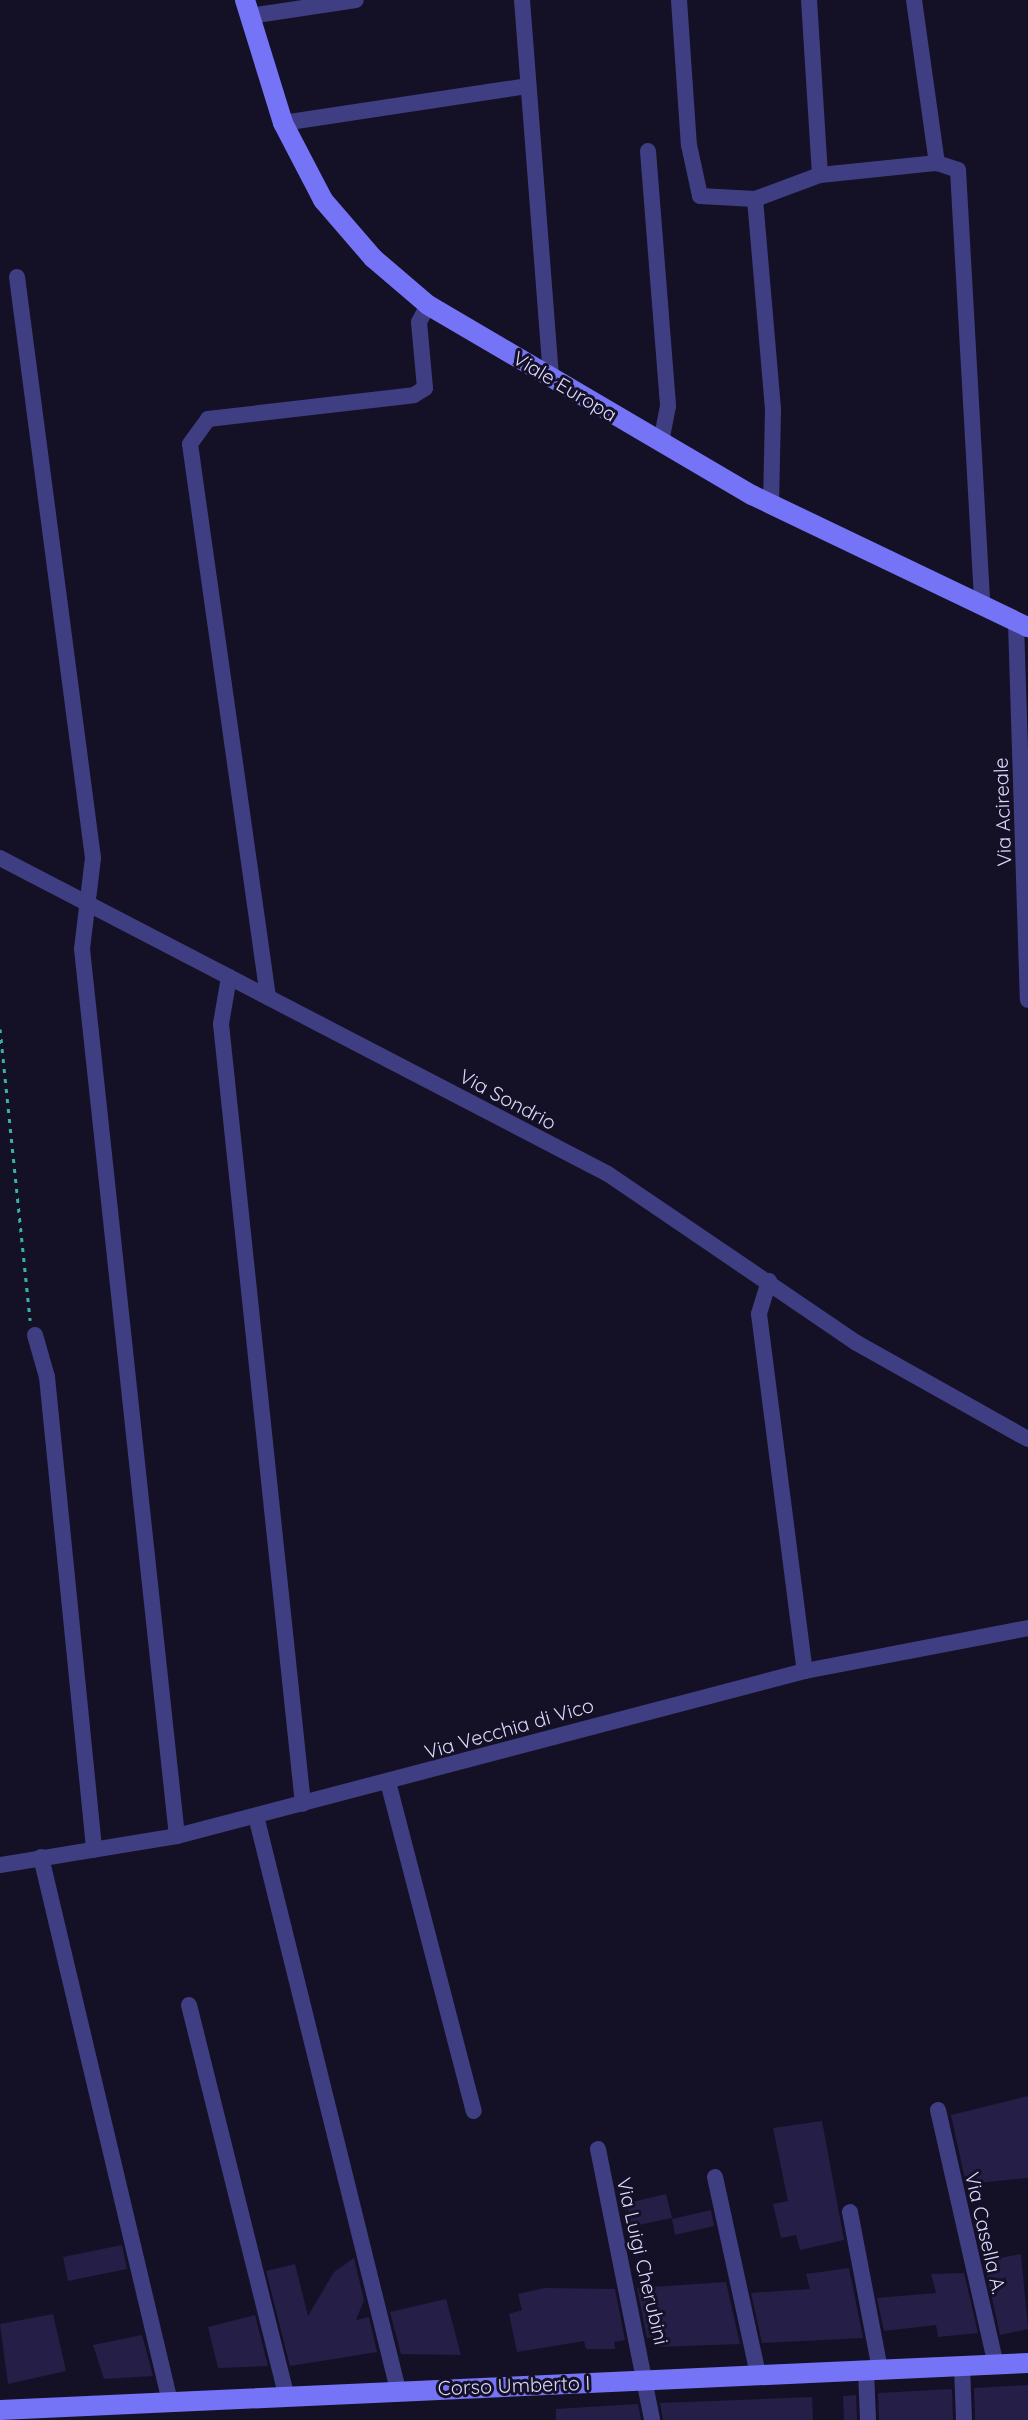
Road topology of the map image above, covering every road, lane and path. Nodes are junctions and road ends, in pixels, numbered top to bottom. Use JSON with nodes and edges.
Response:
{"nodes":[{"id":1,"x":356,"y":0,"type":"edge"},
{"id":2,"x":522,"y":0,"type":"edge"},
{"id":3,"x":679,"y":0,"type":"edge"},
{"id":4,"x":809,"y":0,"type":"edge"},
{"id":5,"x":914,"y":0,"type":"edge"},
{"id":6,"x":248,"y":8,"type":"edge"},
{"id":7,"x":528,"y":86,"type":"junction"},
{"id":8,"x":283,"y":123,"type":"junction"},
{"id":9,"x":648,"y":151,"type":"dead end"},
{"id":10,"x":937,"y":163,"type":"junction"},
{"id":11,"x":820,"y":175,"type":"junction"},
{"id":12,"x":755,"y":199,"type":"junction"},
{"id":13,"x":17,"y":277,"type":"dead end"},
{"id":14,"x":428,"y":305,"type":"junction"},
{"id":15,"x":551,"y":378,"type":"junction"},
{"id":16,"x":661,"y":443,"type":"junction"},
{"id":17,"x":771,"y":505,"type":"junction"},
{"id":18,"x":982,"y":606,"type":"junction"},
{"id":19,"x":1022,"y":625,"type":"edge"},
{"id":20,"x":0,"y":858,"type":"edge"},
{"id":21,"x":87,"y":902,"type":"junction"},
{"id":22,"x":229,"y":977,"type":"junction"},
{"id":23,"x":268,"y":997,"type":"junction"},
{"id":24,"x":1028,"y":1000,"type":"edge"},
{"id":25,"x":0,"y":1029,"type":"edge"},
{"id":26,"x":769,"y":1281,"type":"junction"},
{"id":27,"x":35,"y":1335,"type":"joint"},
{"id":28,"x":1028,"y":1439,"type":"edge"},
{"id":29,"x":1028,"y":1628,"type":"edge"},
{"id":30,"x":805,"y":1671,"type":"junction"},
{"id":31,"x":388,"y":1782,"type":"junction"},
{"id":32,"x":303,"y":1804,"type":"junction"},
{"id":33,"x":256,"y":1816,"type":"junction"},
{"id":34,"x":177,"y":1836,"type":"junction"},
{"id":35,"x":94,"y":1850,"type":"junction"},
{"id":36,"x":41,"y":1857,"type":"junction"},
{"id":37,"x":0,"y":1865,"type":"edge"},
{"id":38,"x":189,"y":2005,"type":"dead end"},
{"id":39,"x":938,"y":2110,"type":"dead end"},
{"id":40,"x":474,"y":2111,"type":"dead end"},
{"id":41,"x":598,"y":2149,"type":"dead end"},
{"id":42,"x":715,"y":2177,"type":"dead end"},
{"id":43,"x":850,"y":2212,"type":"dead end"},
{"id":44,"x":1028,"y":2363,"type":"edge"},
{"id":45,"x":996,"y":2365,"type":"junction"},
{"id":46,"x":962,"y":2366,"type":"junction"},
{"id":47,"x":873,"y":2370,"type":"junction"},
{"id":48,"x":758,"y":2375,"type":"junction"},
{"id":49,"x":650,"y":2380,"type":"junction"},
{"id":50,"x":398,"y":2390,"type":"junction"},
{"id":51,"x":286,"y":2395,"type":"junction"},
{"id":52,"x":170,"y":2402,"type":"junction"},
{"id":53,"x":0,"y":2410,"type":"edge"},
{"id":54,"x":652,"y":2420,"type":"edge"},
{"id":55,"x":868,"y":2420,"type":"edge"},
{"id":56,"x":964,"y":2420,"type":"edge"}],
"edges":[{"from":1,"to":6,"type":"street"},
{"from":2,"to":7,"type":"street"},
{"from":3,"to":12,"type":"street"},
{"from":4,"to":11,"type":"street"},
{"from":5,"to":10,"type":"street"},
{"from":6,"to":8,"type":"street","name":"Viale Europa"},
{"from":7,"to":8,"type":"street"},
{"from":7,"to":15,"type":"street"},
{"from":8,"to":14,"type":"street","name":"Viale Europa"},
{"from":9,"to":16,"type":"street"},
{"from":10,"to":11,"type":"street"},
{"from":10,"to":18,"type":"street"},
{"from":11,"to":12,"type":"street"},
{"from":12,"to":17,"type":"street"},
{"from":13,"to":21,"type":"street"},
{"from":14,"to":15,"type":"street","name":"Viale Europa"},
{"from":14,"to":23,"type":"street"},
{"from":15,"to":16,"type":"street","name":"Viale Europa"},
{"from":16,"to":17,"type":"street","name":"Viale Europa"},
{"from":17,"to":18,"type":"street","name":"Viale Europa"},
{"from":18,"to":19,"type":"street","name":"Viale Europa"},
{"from":19,"to":24,"type":"street","name":"Via Acireale"},
{"from":20,"to":21,"type":"street","name":"Via Sondrio"},
{"from":21,"to":22,"type":"street","name":"Via Sondrio"},
{"from":21,"to":34,"type":"street"},
{"from":22,"to":23,"type":"street","name":"Via Sondrio"},
{"from":22,"to":32,"type":"street"},
{"from":23,"to":26,"type":"street","name":"Via Sondrio"},
{"from":25,"to":27,"type":"path"},
{"from":26,"to":28,"type":"street","name":"Via Sondrio"},
{"from":26,"to":30,"type":"street"},
{"from":27,"to":35,"type":"street"},
{"from":29,"to":30,"type":"street","name":"Via Vecchia di Vico"},
{"from":30,"to":31,"type":"street","name":"Via Vecchia di Vico"},
{"from":31,"to":32,"type":"street","name":"Via Vecchia di Vico"},
{"from":31,"to":40,"type":"street"},
{"from":32,"to":33,"type":"street","name":"Via Vecchia di Vico"},
{"from":33,"to":34,"type":"street","name":"Via Vecchia di Vico"},
{"from":33,"to":50,"type":"street"},
{"from":34,"to":35,"type":"street","name":"Via Vecchia di Vico"},
{"from":35,"to":36,"type":"street","name":"Via Vecchia di Vico"},
{"from":36,"to":37,"type":"street","name":"Via Vecchia di Vico"},
{"from":36,"to":52,"type":"street"},
{"from":38,"to":51,"type":"street"},
{"from":39,"to":45,"type":"street","name":"Via Casella A."},
{"from":41,"to":49,"type":"street","name":"Via Luigi Cherubini"},
{"from":42,"to":48,"type":"street"},
{"from":43,"to":47,"type":"street"},
{"from":44,"to":45,"type":"street","name":"Corso Umberto I"},
{"from":45,"to":46,"type":"street","name":"Corso Umberto I"},
{"from":46,"to":47,"type":"street","name":"Corso Umberto I"},
{"from":46,"to":56,"type":"street"},
{"from":47,"to":48,"type":"street","name":"Corso Umberto I"},
{"from":47,"to":55,"type":"street"},
{"from":48,"to":49,"type":"street","name":"Corso Umberto I"},
{"from":49,"to":50,"type":"street","name":"Corso Umberto I"},
{"from":49,"to":54,"type":"street","name":"Via Luigi Cherubini"},
{"from":50,"to":51,"type":"street","name":"Corso Umberto I"},
{"from":51,"to":52,"type":"street","name":"Corso Umberto I"},
{"from":52,"to":53,"type":"street","name":"Corso Umberto I"}]}
